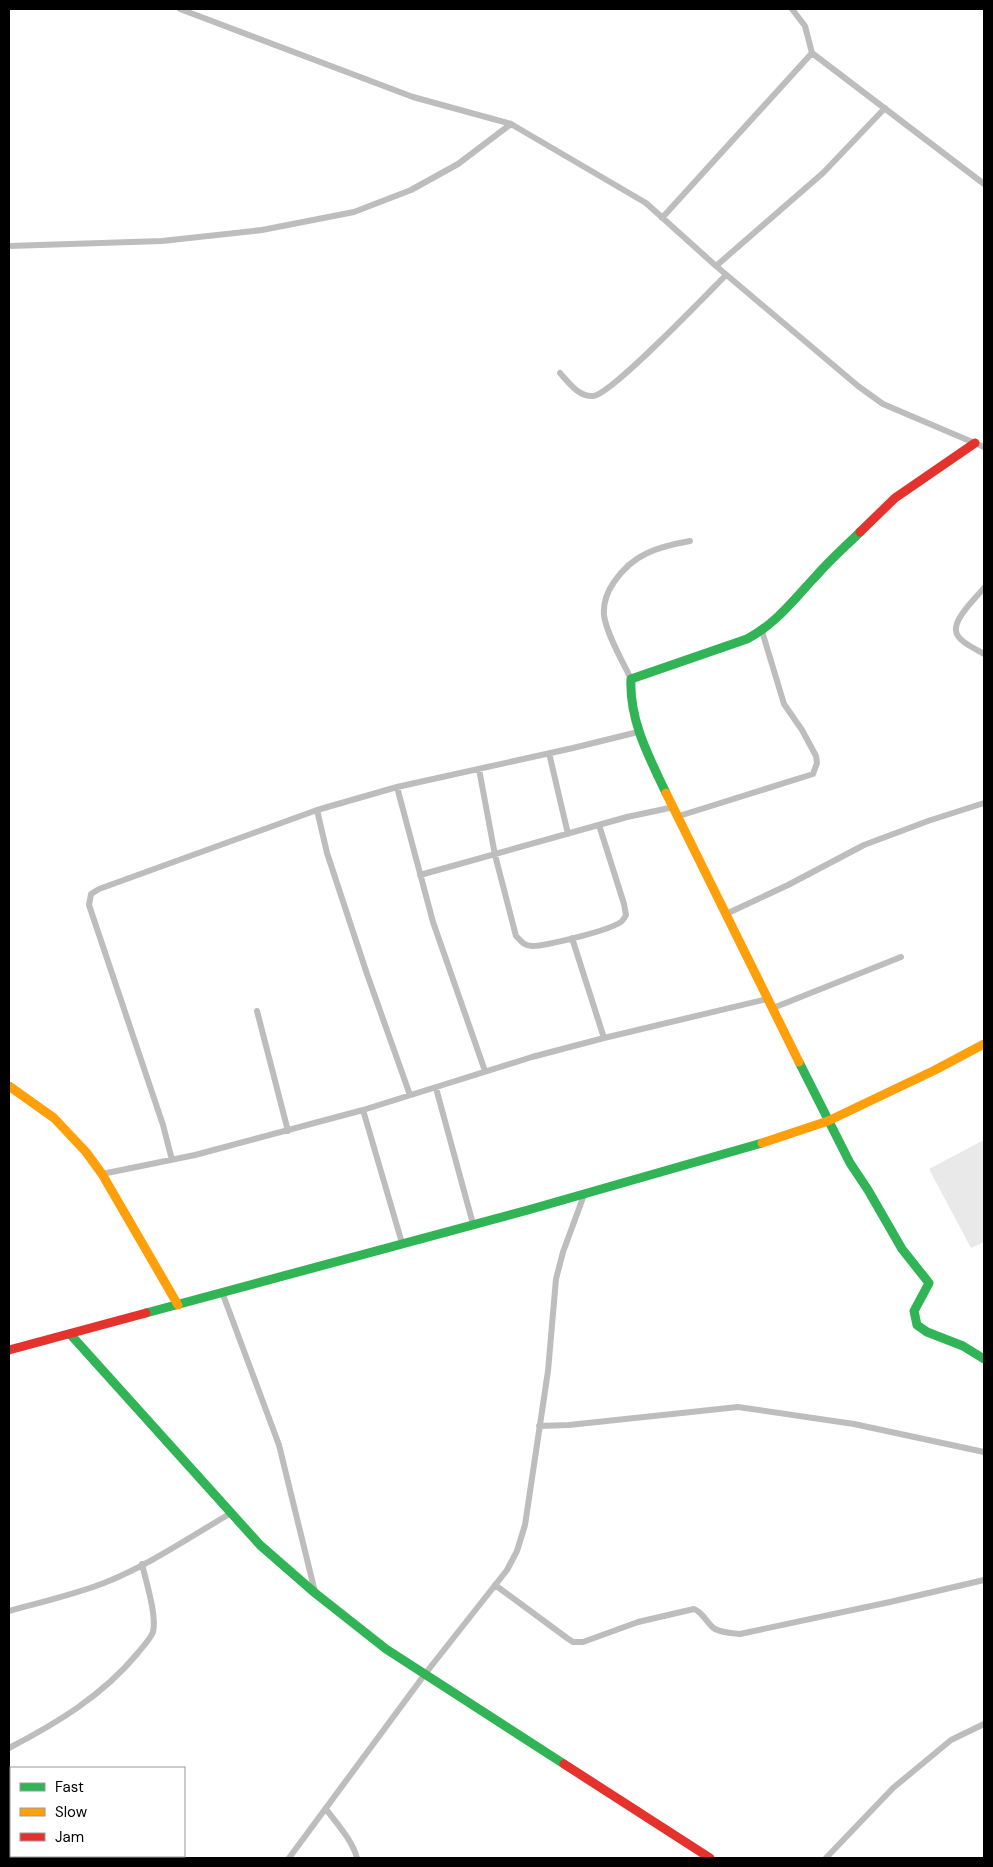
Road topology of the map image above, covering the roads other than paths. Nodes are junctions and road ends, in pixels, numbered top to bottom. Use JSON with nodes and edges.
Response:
{"nodes":[{"id":1,"x":180,"y":9,"type":"edge"},
{"id":2,"x":792,"y":9,"type":"edge"},
{"id":3,"x":812,"y":52,"type":"junction"},
{"id":4,"x":885,"y":108,"type":"junction"},
{"id":5,"x":512,"y":124,"type":"junction"},
{"id":6,"x":984,"y":184,"type":"edge"},
{"id":7,"x":662,"y":218,"type":"junction"},
{"id":8,"x":9,"y":246,"type":"edge"},
{"id":9,"x":716,"y":266,"type":"junction"},
{"id":10,"x":726,"y":275,"type":"junction"},
{"id":11,"x":560,"y":373,"type":"dead end"},
{"id":12,"x":980,"y":445,"type":"edge"},
{"id":13,"x":690,"y":541,"type":"dead end"},
{"id":14,"x":984,"y":588,"type":"edge"},
{"id":15,"x":762,"y":631,"type":"junction"},
{"id":16,"x":984,"y":654,"type":"edge"},
{"id":17,"x":631,"y":679,"type":"junction"},
{"id":18,"x":638,"y":732,"type":"junction"},
{"id":19,"x":549,"y":753,"type":"junction"},
{"id":20,"x":479,"y":769,"type":"junction"},
{"id":21,"x":396,"y":787,"type":"junction"},
{"id":22,"x":984,"y":803,"type":"edge"},
{"id":23,"x":674,"y":807,"type":"junction"},
{"id":24,"x":317,"y":810,"type":"junction"},
{"id":25,"x":679,"y":816,"type":"junction"},
{"id":26,"x":599,"y":825,"type":"junction"},
{"id":27,"x":568,"y":834,"type":"junction"},
{"id":28,"x":495,"y":855,"type":"junction"},
{"id":29,"x":420,"y":875,"type":"junction"},
{"id":30,"x":726,"y":914,"type":"junction"},
{"id":31,"x":572,"y":938,"type":"junction"},
{"id":32,"x":901,"y":956,"type":"dead end"},
{"id":33,"x":767,"y":999,"type":"junction"},
{"id":34,"x":773,"y":1008,"type":"junction"},
{"id":35,"x":257,"y":1010,"type":"dead end"},
{"id":36,"x":604,"y":1038,"type":"junction"},
{"id":37,"x":984,"y":1044,"type":"edge"},
{"id":38,"x":485,"y":1071,"type":"junction"},
{"id":39,"x":9,"y":1086,"type":"edge"},
{"id":40,"x":436,"y":1088,"type":"junction"},
{"id":41,"x":410,"y":1095,"type":"junction"},
{"id":42,"x":363,"y":1110,"type":"junction"},
{"id":43,"x":828,"y":1121,"type":"junction"},
{"id":44,"x":288,"y":1131,"type":"junction"},
{"id":45,"x":172,"y":1160,"type":"junction"},
{"id":46,"x":102,"y":1174,"type":"junction"},
{"id":47,"x":584,"y":1195,"type":"junction"},
{"id":48,"x":472,"y":1224,"type":"junction"},
{"id":49,"x":402,"y":1243,"type":"junction"},
{"id":50,"x":222,"y":1292,"type":"junction"},
{"id":51,"x":178,"y":1305,"type":"junction"},
{"id":52,"x":70,"y":1334,"type":"junction"},
{"id":53,"x":9,"y":1350,"type":"edge"},
{"id":54,"x":984,"y":1359,"type":"edge"},
{"id":55,"x":539,"y":1426,"type":"junction"},
{"id":56,"x":984,"y":1452,"type":"edge"},
{"id":57,"x":231,"y":1513,"type":"junction"},
{"id":58,"x":142,"y":1564,"type":"junction"},
{"id":59,"x":984,"y":1580,"type":"edge"},
{"id":60,"x":495,"y":1585,"type":"junction"},
{"id":61,"x":315,"y":1593,"type":"junction"},
{"id":62,"x":9,"y":1610,"type":"edge"},
{"id":63,"x":425,"y":1674,"type":"junction"},
{"id":64,"x":984,"y":1724,"type":"edge"},
{"id":65,"x":9,"y":1748,"type":"edge"},
{"id":66,"x":326,"y":1809,"type":"junction"},
{"id":67,"x":289,"y":1858,"type":"edge"},
{"id":68,"x":357,"y":1858,"type":"edge"},
{"id":69,"x":710,"y":1858,"type":"edge"},
{"id":70,"x":826,"y":1858,"type":"edge"}],
"edges":[{"from":1,"to":5,"type":"street"},
{"from":2,"to":3,"type":"street"},
{"from":3,"to":4,"type":"street"},
{"from":3,"to":7,"type":"street"},
{"from":4,"to":6,"type":"street"},
{"from":4,"to":9,"type":"street"},
{"from":5,"to":7,"type":"street"},
{"from":5,"to":8,"type":"street"},
{"from":7,"to":9,"type":"street"},
{"from":9,"to":10,"type":"street"},
{"from":10,"to":11,"type":"street"},
{"from":10,"to":12,"type":"street"},
{"from":12,"to":15,"type":"street"},
{"from":13,"to":17,"type":"street"},
{"from":14,"to":16,"type":"street"},
{"from":15,"to":17,"type":"street"},
{"from":15,"to":25,"type":"street"},
{"from":17,"to":18,"type":"street"},
{"from":18,"to":19,"type":"street"},
{"from":18,"to":23,"type":"street"},
{"from":19,"to":20,"type":"street"},
{"from":19,"to":27,"type":"street"},
{"from":20,"to":21,"type":"street"},
{"from":20,"to":28,"type":"street"},
{"from":21,"to":24,"type":"street"},
{"from":21,"to":29,"type":"street"},
{"from":22,"to":30,"type":"street"},
{"from":23,"to":25,"type":"street"},
{"from":23,"to":26,"type":"street"},
{"from":24,"to":41,"type":"street"},
{"from":24,"to":45,"type":"street"},
{"from":25,"to":30,"type":"street"},
{"from":26,"to":27,"type":"street"},
{"from":26,"to":31,"type":"street"},
{"from":27,"to":28,"type":"street"},
{"from":28,"to":29,"type":"street"},
{"from":28,"to":31,"type":"street"},
{"from":29,"to":38,"type":"street"},
{"from":30,"to":33,"type":"street"},
{"from":31,"to":36,"type":"street"},
{"from":32,"to":34,"type":"street"},
{"from":33,"to":34,"type":"street"},
{"from":33,"to":36,"type":"street"},
{"from":34,"to":43,"type":"street"},
{"from":35,"to":44,"type":"street"},
{"from":36,"to":38,"type":"street"},
{"from":37,"to":43,"type":"street"},
{"from":38,"to":40,"type":"street"},
{"from":39,"to":46,"type":"street"},
{"from":40,"to":41,"type":"street"},
{"from":40,"to":48,"type":"street"},
{"from":41,"to":42,"type":"street"},
{"from":42,"to":44,"type":"street"},
{"from":42,"to":49,"type":"street"},
{"from":43,"to":47,"type":"street"},
{"from":43,"to":54,"type":"street"},
{"from":44,"to":45,"type":"street"},
{"from":45,"to":46,"type":"street"},
{"from":46,"to":51,"type":"street"},
{"from":47,"to":48,"type":"street"},
{"from":47,"to":55,"type":"street"},
{"from":48,"to":49,"type":"street"},
{"from":49,"to":50,"type":"street"},
{"from":50,"to":51,"type":"street"},
{"from":50,"to":61,"type":"street"},
{"from":51,"to":52,"type":"street"},
{"from":52,"to":53,"type":"street"},
{"from":52,"to":57,"type":"street"},
{"from":55,"to":56,"type":"street"},
{"from":55,"to":60,"type":"street"},
{"from":57,"to":58,"type":"street"},
{"from":57,"to":61,"type":"street"},
{"from":58,"to":62,"type":"street"},
{"from":58,"to":65,"type":"street"},
{"from":59,"to":60,"type":"street"},
{"from":60,"to":63,"type":"street"},
{"from":61,"to":63,"type":"street"},
{"from":63,"to":66,"type":"street"},
{"from":63,"to":69,"type":"street"},
{"from":64,"to":70,"type":"street"},
{"from":66,"to":67,"type":"street"},
{"from":66,"to":68,"type":"street"}]}
